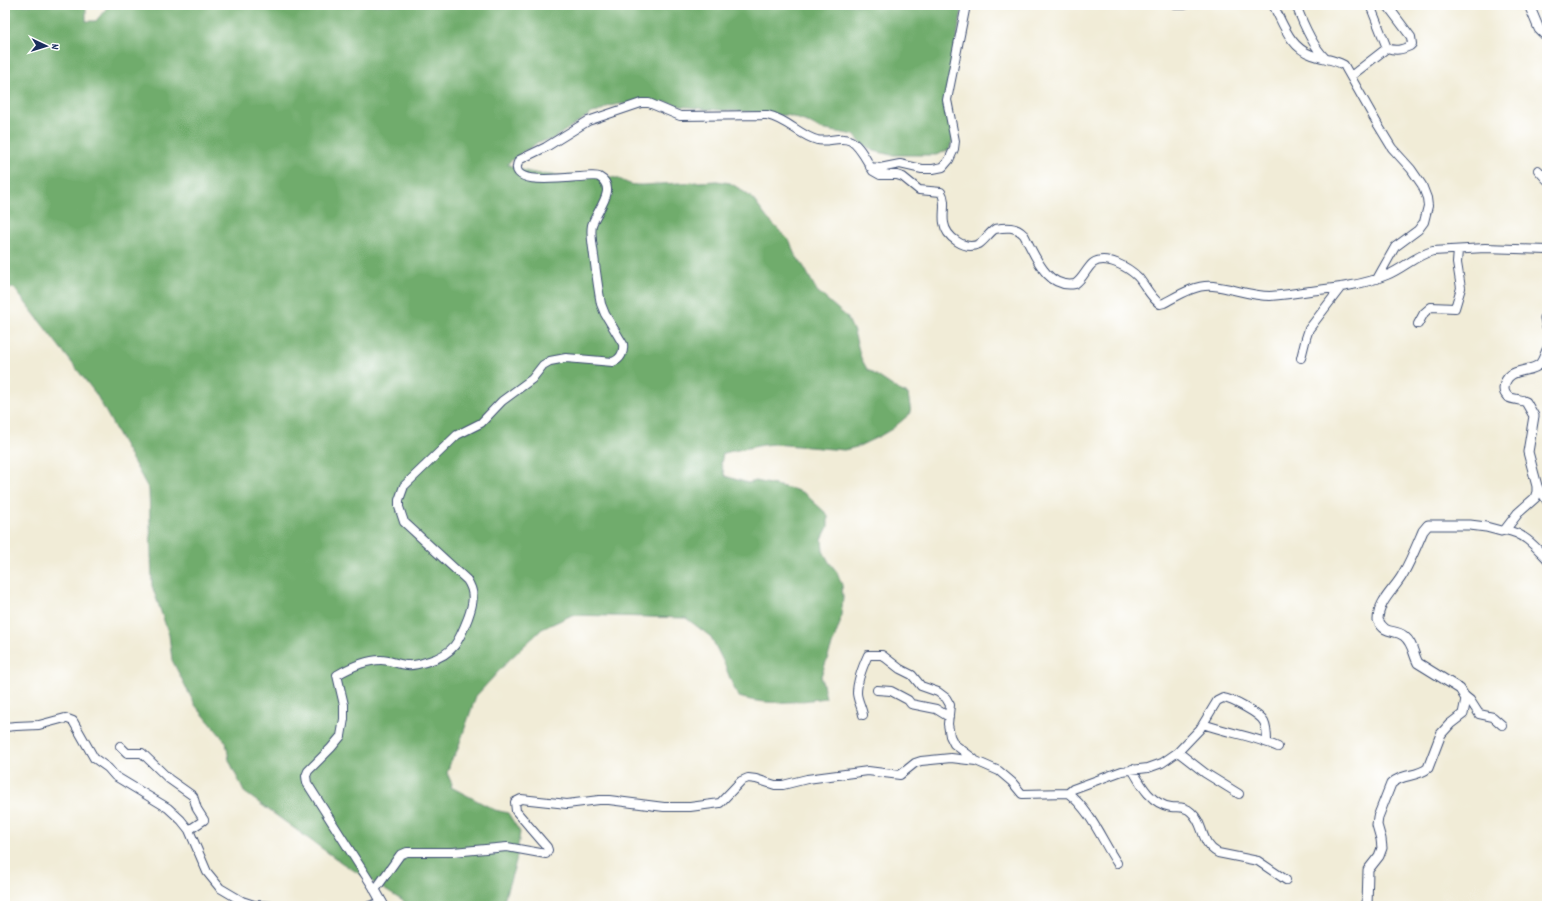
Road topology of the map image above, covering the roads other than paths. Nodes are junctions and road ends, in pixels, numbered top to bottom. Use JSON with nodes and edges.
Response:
{"nodes":[{"id":1,"x":966,"y":5,"type":"edge"},
{"id":2,"x":1175,"y":5,"type":"edge"},
{"id":3,"x":1186,"y":5,"type":"edge"},
{"id":4,"x":1273,"y":5,"type":"edge"},
{"id":5,"x":1296,"y":5,"type":"edge"},
{"id":6,"x":1370,"y":5,"type":"edge"},
{"id":7,"x":1387,"y":5,"type":"edge"},
{"id":8,"x":1529,"y":5,"type":"edge"},
{"id":9,"x":1547,"y":37,"type":"edge"},
{"id":10,"x":1387,"y":48,"type":"junction"},
{"id":11,"x":1326,"y":58,"type":"junction"},
{"id":12,"x":1351,"y":76,"type":"junction"},
{"id":13,"x":870,"y":167,"type":"junction"},
{"id":14,"x":1538,"y":170,"type":"dead end"},
{"id":15,"x":1547,"y":180,"type":"edge"},
{"id":16,"x":1458,"y":250,"type":"junction"},
{"id":17,"x":1547,"y":250,"type":"edge"},
{"id":18,"x":1377,"y":278,"type":"junction"},
{"id":19,"x":1341,"y":287,"type":"junction"},
{"id":20,"x":1547,"y":311,"type":"edge"},
{"id":21,"x":1418,"y":324,"type":"dead end"},
{"id":22,"x":1547,"y":327,"type":"edge"},
{"id":23,"x":1547,"y":350,"type":"edge"},
{"id":24,"x":1301,"y":358,"type":"dead end"},
{"id":25,"x":1537,"y":486,"type":"junction"},
{"id":26,"x":1547,"y":501,"type":"edge"},
{"id":27,"x":1504,"y":530,"type":"junction"},
{"id":28,"x":1547,"y":559,"type":"edge"},
{"id":29,"x":877,"y":690,"type":"dead end"},
{"id":30,"x":1465,"y":696,"type":"junction"},
{"id":31,"x":863,"y":715,"type":"dead end"},
{"id":32,"x":949,"y":718,"type":"junction"},
{"id":33,"x":1203,"y":724,"type":"junction"},
{"id":34,"x":1502,"y":725,"type":"dead end"},
{"id":35,"x":5,"y":727,"type":"edge"},
{"id":36,"x":1267,"y":742,"type":"junction"},
{"id":37,"x":120,"y":746,"type":"dead end"},
{"id":38,"x":1278,"y":747,"type":"dead end"},
{"id":39,"x":1178,"y":752,"type":"junction"},
{"id":40,"x":976,"y":761,"type":"junction"},
{"id":41,"x":1132,"y":769,"type":"junction"},
{"id":42,"x":1068,"y":794,"type":"junction"},
{"id":43,"x":1239,"y":794,"type":"dead end"},
{"id":44,"x":189,"y":830,"type":"junction"},
{"id":45,"x":1116,"y":863,"type":"dead end"},
{"id":46,"x":1286,"y":880,"type":"dead end"},
{"id":47,"x":375,"y":890,"type":"junction"},
{"id":48,"x":383,"y":904,"type":"edge"},
{"id":49,"x":273,"y":906,"type":"edge"},
{"id":50,"x":369,"y":906,"type":"edge"},
{"id":51,"x":1367,"y":906,"type":"edge"}],
"edges":[{"from":1,"to":13,"type":"street"},
{"from":2,"to":3,"type":"street"},
{"from":4,"to":11,"type":"street"},
{"from":5,"to":11,"type":"street"},
{"from":6,"to":10,"type":"street"},
{"from":7,"to":10,"type":"street"},
{"from":8,"to":9,"type":"street"},
{"from":10,"to":12,"type":"street"},
{"from":11,"to":12,"type":"street"},
{"from":12,"to":18,"type":"street"},
{"from":13,"to":19,"type":"street"},
{"from":13,"to":47,"type":"street"},
{"from":14,"to":15,"type":"street"},
{"from":16,"to":17,"type":"street"},
{"from":16,"to":18,"type":"street"},
{"from":16,"to":21,"type":"street"},
{"from":18,"to":19,"type":"street"},
{"from":19,"to":24,"type":"street"},
{"from":20,"to":22,"type":"street"},
{"from":23,"to":25,"type":"street"},
{"from":25,"to":26,"type":"street"},
{"from":25,"to":27,"type":"street"},
{"from":27,"to":28,"type":"street"},
{"from":27,"to":30,"type":"street"},
{"from":29,"to":32,"type":"street"},
{"from":30,"to":34,"type":"street"},
{"from":30,"to":51,"type":"street"},
{"from":31,"to":32,"type":"street"},
{"from":32,"to":40,"type":"street"},
{"from":33,"to":36,"type":"street"},
{"from":33,"to":36,"type":"street"},
{"from":33,"to":39,"type":"street"},
{"from":35,"to":44,"type":"street"},
{"from":36,"to":38,"type":"street"},
{"from":37,"to":44,"type":"street"},
{"from":39,"to":41,"type":"street"},
{"from":39,"to":43,"type":"street"},
{"from":40,"to":42,"type":"street"},
{"from":40,"to":47,"type":"street"},
{"from":41,"to":42,"type":"street"},
{"from":41,"to":46,"type":"street"},
{"from":42,"to":45,"type":"street"},
{"from":44,"to":49,"type":"street"},
{"from":47,"to":48,"type":"street"},
{"from":48,"to":50,"type":"street"}]}
